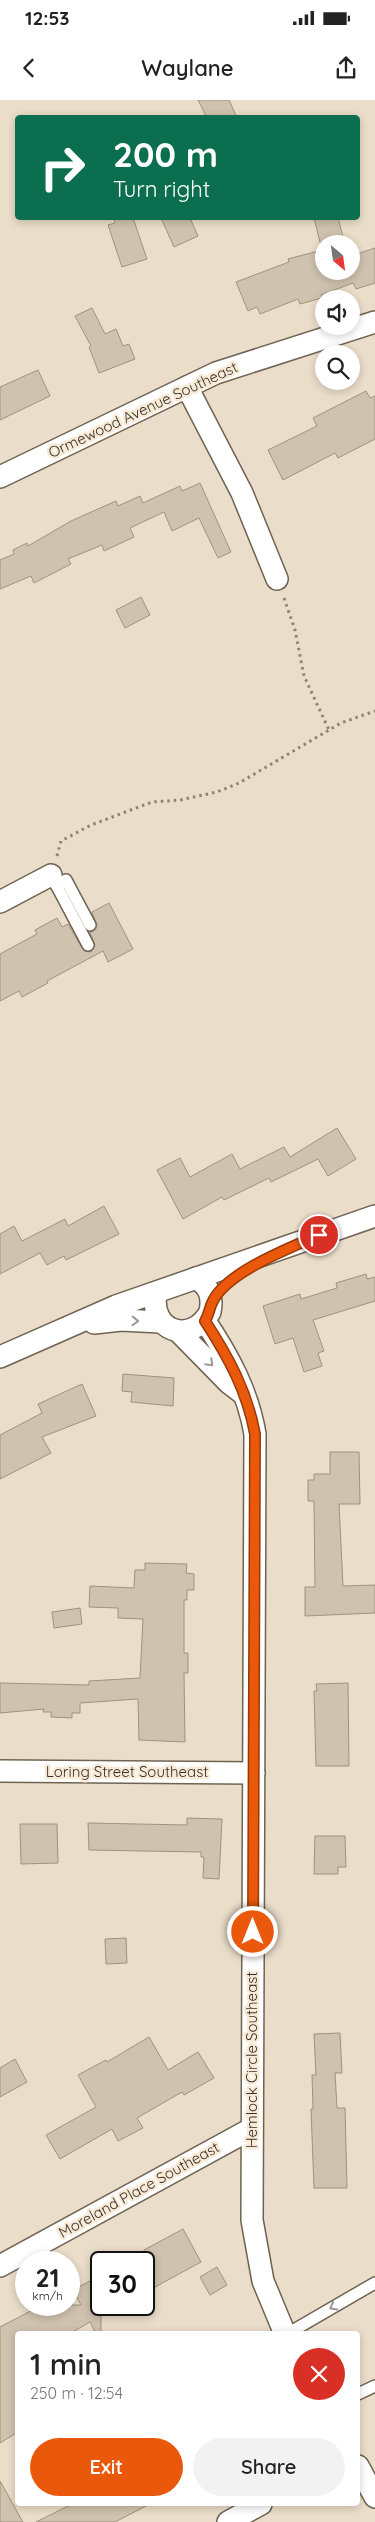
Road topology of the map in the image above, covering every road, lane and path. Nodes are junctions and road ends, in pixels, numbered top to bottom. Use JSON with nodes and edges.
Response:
{"nodes":[{"id":1,"x":375,"y":322,"type":"edge"},
{"id":2,"x":187,"y":387,"type":"junction"},
{"id":3,"x":0,"y":477,"type":"edge"},
{"id":4,"x":277,"y":578,"type":"joint"},
{"id":5,"x":375,"y":711,"type":"edge"},
{"id":6,"x":329,"y":730,"type":"junction"},
{"id":7,"x":54,"y":880,"type":"junction"},
{"id":8,"x":0,"y":902,"type":"edge"},
{"id":9,"x":90,"y":925,"type":"dead end"},
{"id":10,"x":88,"y":945,"type":"dead end"},
{"id":11,"x":375,"y":1216,"type":"edge"},
{"id":12,"x":319,"y":1235,"type":"junction"},
{"id":13,"x":196,"y":1278,"type":"junction"},
{"id":14,"x":156,"y":1293,"type":"junction"},
{"id":15,"x":209,"y":1312,"type":"junction"},
{"id":16,"x":74,"y":1324,"type":"junction"},
{"id":17,"x":170,"y":1326,"type":"junction"},
{"id":18,"x":0,"y":1357,"type":"edge"},
{"id":19,"x":242,"y":1393,"type":"junction"},
{"id":20,"x":0,"y":1772,"type":"edge"},
{"id":21,"x":254,"y":1773,"type":"junction"},
{"id":22,"x":252,"y":2129,"type":"junction"},
{"id":23,"x":0,"y":2266,"type":"edge"},
{"id":24,"x":375,"y":2283,"type":"edge"},
{"id":25,"x":285,"y":2331,"type":"edge"},
{"id":26,"x":291,"y":2331,"type":"edge"},
{"id":27,"x":375,"y":2386,"type":"edge"},
{"id":28,"x":360,"y":2393,"type":"edge"},
{"id":29,"x":360,"y":2470,"type":"edge"},
{"id":30,"x":375,"y":2497,"type":"edge"},
{"id":31,"x":257,"y":2506,"type":"edge"},
{"id":32,"x":228,"y":2522,"type":"edge"}],
"edges":[{"from":1,"to":2,"type":"street","name":"Ormewood Avenue Southeast"},
{"from":2,"to":3,"type":"street","name":"Ormewood Avenue Southeast"},
{"from":2,"to":4,"type":"street"},
{"from":4,"to":6,"type":"path"},
{"from":5,"to":6,"type":"path"},
{"from":6,"to":7,"type":"path"},
{"from":7,"to":8,"type":"street"},
{"from":7,"to":9,"type":"lane"},
{"from":7,"to":10,"type":"lane"},
{"from":11,"to":12,"type":"street"},
{"from":12,"to":13,"type":"street"},
{"from":12,"to":15,"type":"street"},
{"from":13,"to":14,"type":"street"},
{"from":13,"to":15,"type":"street"},
{"from":14,"to":16,"type":"street"},
{"from":14,"to":17,"type":"street"},
{"from":15,"to":17,"type":"street"},
{"from":15,"to":19,"type":"street","name":"Hemlock Circle Southeast"},
{"from":16,"to":17,"type":"street","one_way":true},
{"from":16,"to":18,"type":"street"},
{"from":17,"to":19,"type":"street","name":"Hemlock Circle Southeast","one_way":true},
{"from":19,"to":21,"type":"street","name":"Hemlock Circle Southeast"},
{"from":20,"to":21,"type":"street","name":"Loring Street Southeast"},
{"from":21,"to":22,"type":"street","name":"Hemlock Circle Southeast"},
{"from":22,"to":23,"type":"street","name":"Moreland Place Southeast"},
{"from":22,"to":25,"type":"street","name":"Hemlock Circle Southeast"},
{"from":24,"to":26,"type":"lane","one_way":true},
{"from":27,"to":28,"type":"lane"},
{"from":29,"to":30,"type":"street"},
{"from":31,"to":32,"type":"street"}]}
